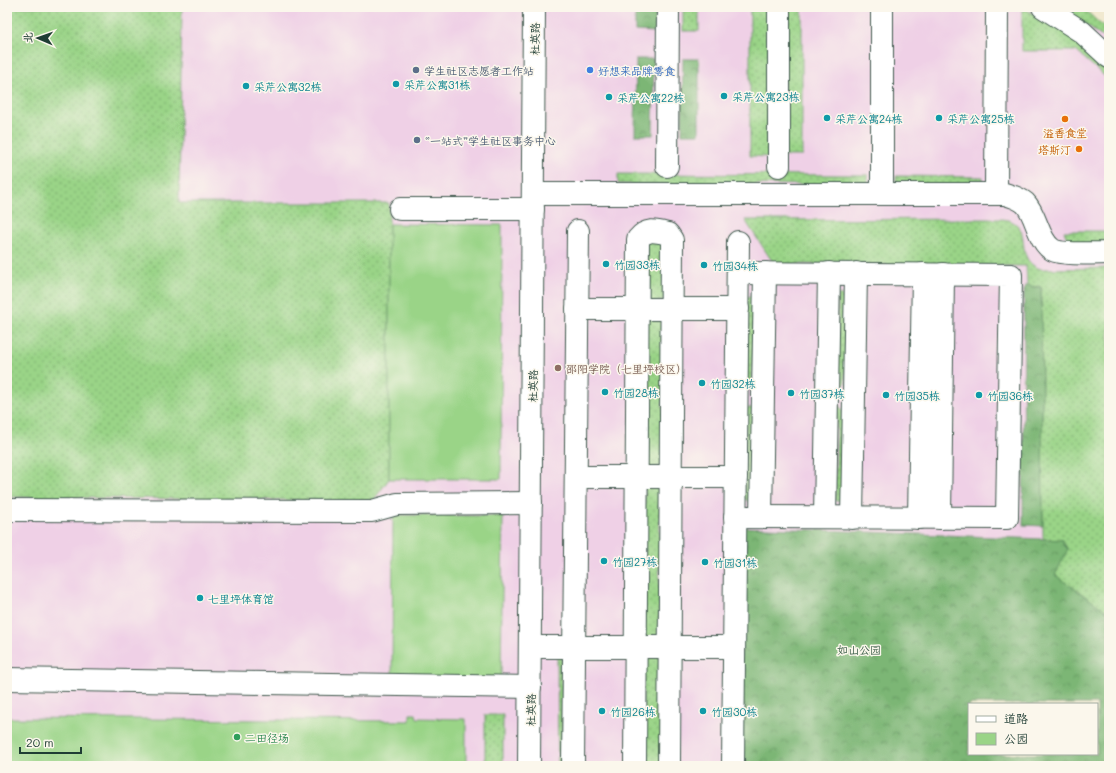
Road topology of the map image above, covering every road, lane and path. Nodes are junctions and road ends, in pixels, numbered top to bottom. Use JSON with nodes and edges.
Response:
{"nodes":[{"id":1,"x":534,"y":7,"type":"edge"},
{"id":2,"x":668,"y":7,"type":"edge"},
{"id":3,"x":779,"y":7,"type":"edge"},
{"id":4,"x":882,"y":7,"type":"edge"},
{"id":5,"x":997,"y":7,"type":"edge"},
{"id":6,"x":1043,"y":7,"type":"edge"},
{"id":7,"x":1109,"y":56,"type":"edge"},
{"id":8,"x":667,"y":166,"type":"dead end"},
{"id":9,"x":779,"y":166,"type":"dead end"},
{"id":10,"x":882,"y":194,"type":"junction"},
{"id":11,"x":996,"y":194,"type":"junction"},
{"id":12,"x":533,"y":202,"type":"junction"},
{"id":13,"x":400,"y":209,"type":"dead end"},
{"id":14,"x":578,"y":231,"type":"dead end"},
{"id":15,"x":738,"y":242,"type":"dead end"},
{"id":16,"x":1109,"y":253,"type":"edge"},
{"id":17,"x":738,"y":273,"type":"junction"},
{"id":18,"x":765,"y":273,"type":"junction"},
{"id":19,"x":829,"y":273,"type":"junction"},
{"id":20,"x":856,"y":273,"type":"junction"},
{"id":21,"x":933,"y":274,"type":"junction"},
{"id":22,"x":577,"y":309,"type":"junction"},
{"id":23,"x":638,"y":309,"type":"junction"},
{"id":24,"x":671,"y":309,"type":"junction"},
{"id":25,"x":738,"y":309,"type":"junction"},
{"id":26,"x":736,"y":398,"type":"junction"},
{"id":27,"x":763,"y":398,"type":"junction"},
{"id":28,"x":827,"y":398,"type":"junction"},
{"id":29,"x":854,"y":398,"type":"junction"},
{"id":30,"x":576,"y":477,"type":"junction"},
{"id":31,"x":637,"y":477,"type":"junction"},
{"id":32,"x":670,"y":477,"type":"junction"},
{"id":33,"x":736,"y":477,"type":"junction"},
{"id":34,"x":531,"y":503,"type":"junction"},
{"id":35,"x":7,"y":510,"type":"edge"},
{"id":36,"x":735,"y":517,"type":"junction"},
{"id":37,"x":761,"y":517,"type":"junction"},
{"id":38,"x":824,"y":517,"type":"junction"},
{"id":39,"x":852,"y":518,"type":"junction"},
{"id":40,"x":929,"y":518,"type":"junction"},
{"id":41,"x":530,"y":647,"type":"junction"},
{"id":42,"x":574,"y":647,"type":"junction"},
{"id":43,"x":636,"y":647,"type":"junction"},
{"id":44,"x":670,"y":647,"type":"junction"},
{"id":45,"x":734,"y":647,"type":"junction"},
{"id":46,"x":7,"y":679,"type":"edge"},
{"id":47,"x":530,"y":686,"type":"junction"},
{"id":48,"x":530,"y":766,"type":"edge"},
{"id":49,"x":573,"y":766,"type":"edge"},
{"id":50,"x":635,"y":766,"type":"edge"},
{"id":51,"x":669,"y":766,"type":"edge"},
{"id":52,"x":733,"y":766,"type":"edge"}],
"edges":[{"from":1,"to":12,"type":"street","name":"杜英路"},
{"from":2,"to":8,"type":"street"},
{"from":3,"to":9,"type":"street"},
{"from":4,"to":10,"type":"street"},
{"from":5,"to":11,"type":"street"},
{"from":6,"to":7,"type":"street"},
{"from":10,"to":11,"type":"street"},
{"from":10,"to":12,"type":"street"},
{"from":11,"to":16,"type":"street"},
{"from":12,"to":13,"type":"street"},
{"from":12,"to":34,"type":"street","name":"杜英路"},
{"from":14,"to":22,"type":"street"},
{"from":15,"to":17,"type":"street"},
{"from":17,"to":18,"type":"street"},
{"from":17,"to":25,"type":"street"},
{"from":18,"to":19,"type":"street"},
{"from":18,"to":27,"type":"street"},
{"from":19,"to":20,"type":"street"},
{"from":19,"to":28,"type":"street"},
{"from":20,"to":21,"type":"street"},
{"from":20,"to":29,"type":"street"},
{"from":21,"to":40,"type":"street"},
{"from":21,"to":40,"type":"street"},
{"from":22,"to":23,"type":"street"},
{"from":22,"to":30,"type":"street"},
{"from":23,"to":24,"type":"street"},
{"from":23,"to":24,"type":"street"},
{"from":23,"to":31,"type":"street"},
{"from":24,"to":25,"type":"street"},
{"from":24,"to":32,"type":"street"},
{"from":25,"to":26,"type":"street"},
{"from":26,"to":27,"type":"street"},
{"from":26,"to":33,"type":"street"},
{"from":27,"to":37,"type":"street"},
{"from":28,"to":29,"type":"street"},
{"from":28,"to":38,"type":"street"},
{"from":29,"to":39,"type":"street"},
{"from":30,"to":31,"type":"street"},
{"from":30,"to":42,"type":"street"},
{"from":31,"to":32,"type":"street"},
{"from":31,"to":43,"type":"street"},
{"from":32,"to":33,"type":"street"},
{"from":32,"to":44,"type":"street"},
{"from":33,"to":36,"type":"street"},
{"from":34,"to":35,"type":"street"},
{"from":34,"to":41,"type":"street","name":"杜英路"},
{"from":36,"to":37,"type":"street"},
{"from":36,"to":45,"type":"street"},
{"from":37,"to":38,"type":"street"},
{"from":38,"to":39,"type":"street"},
{"from":39,"to":40,"type":"street"},
{"from":41,"to":42,"type":"street"},
{"from":41,"to":47,"type":"street","name":"杜英路"},
{"from":42,"to":43,"type":"street"},
{"from":42,"to":49,"type":"street"},
{"from":43,"to":44,"type":"street"},
{"from":43,"to":50,"type":"street"},
{"from":44,"to":45,"type":"street"},
{"from":44,"to":51,"type":"street"},
{"from":45,"to":52,"type":"street"},
{"from":46,"to":47,"type":"street"},
{"from":47,"to":48,"type":"street","name":"杜英路"}]}
